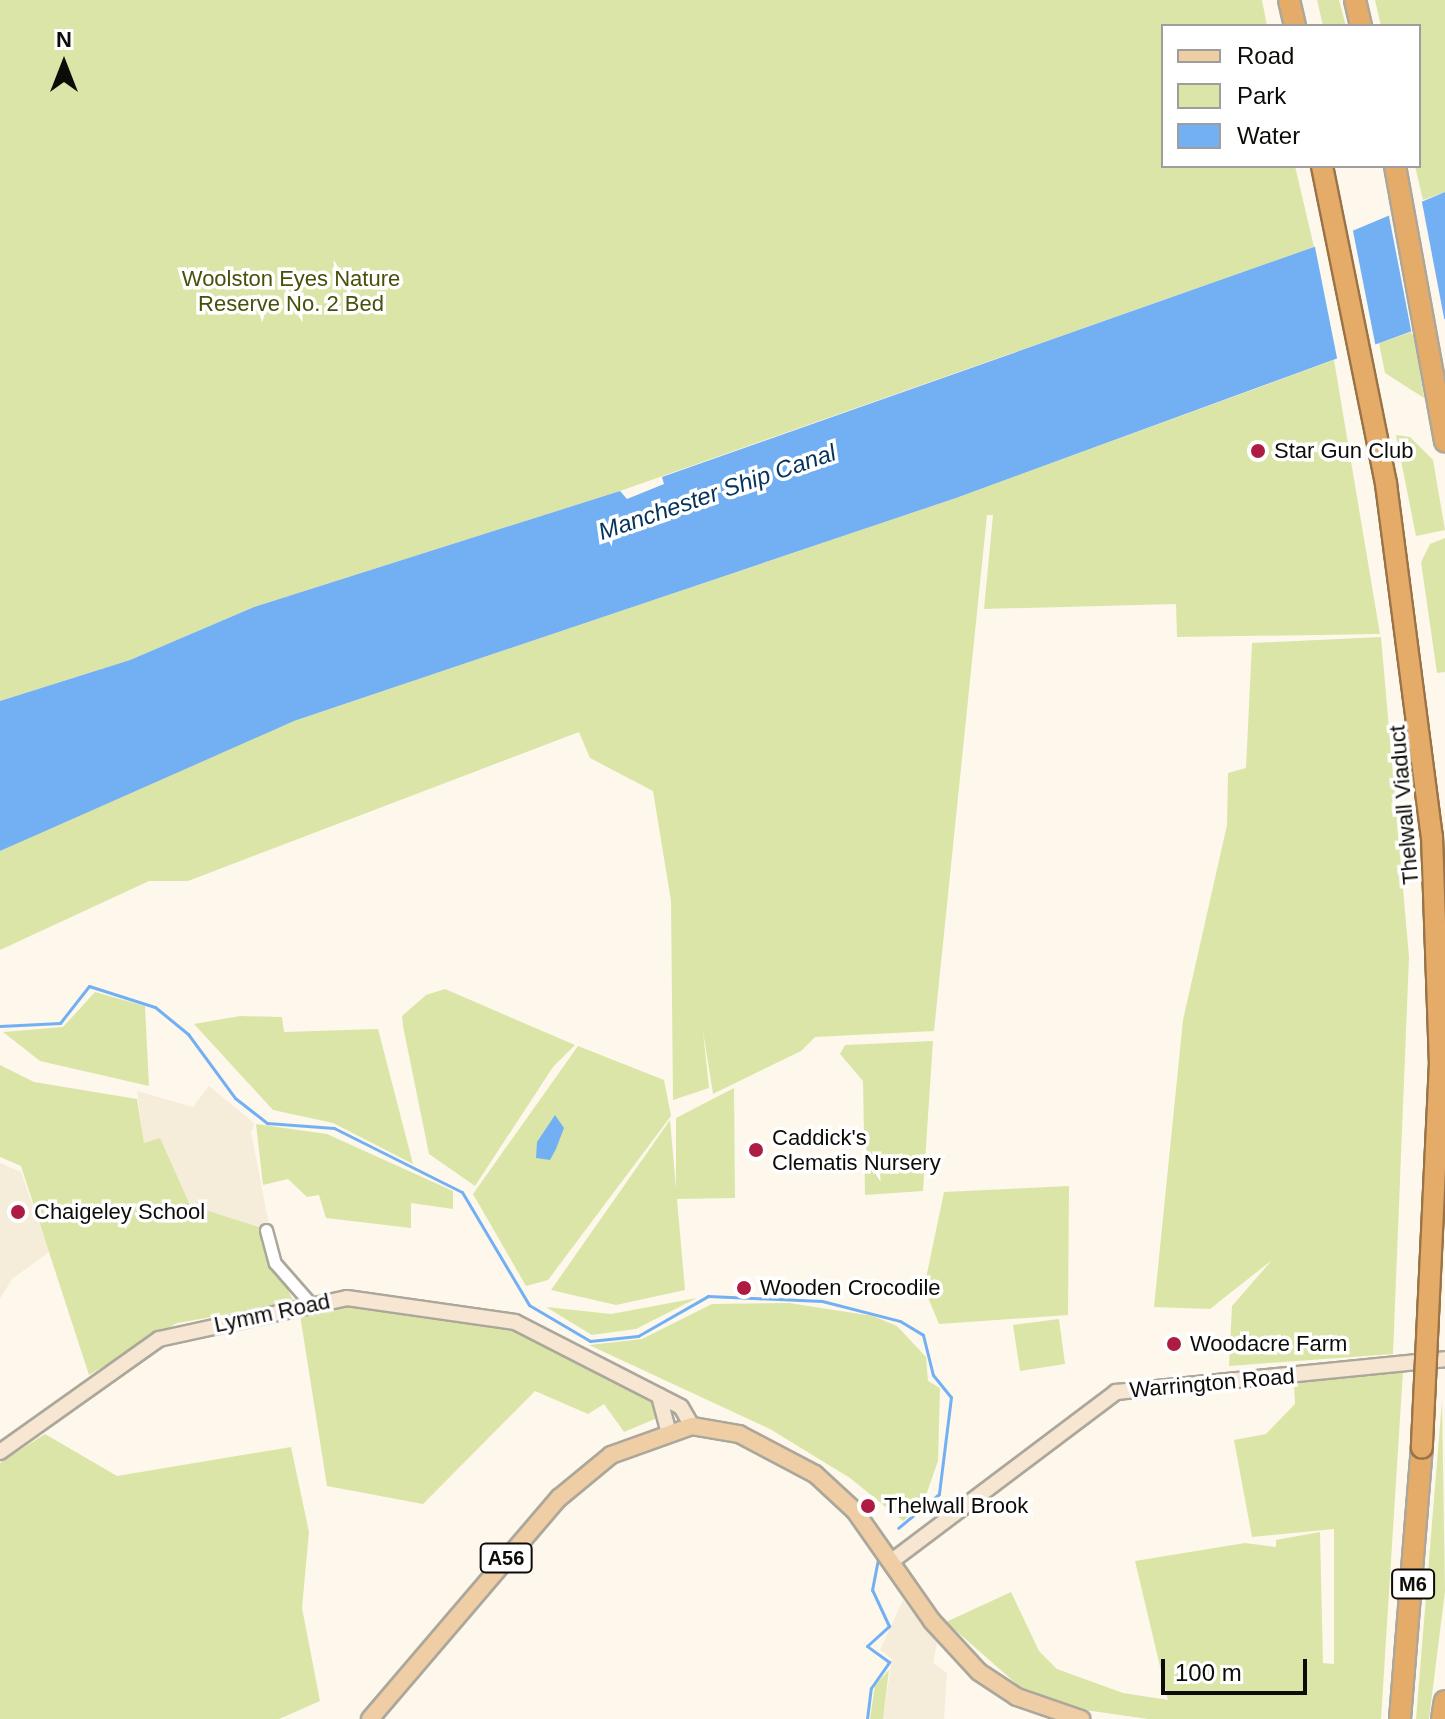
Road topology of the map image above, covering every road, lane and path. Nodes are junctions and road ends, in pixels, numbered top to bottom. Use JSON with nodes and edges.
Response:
{"nodes":[{"id":1,"x":1289,"y":0,"type":"edge"},
{"id":2,"x":1355,"y":0,"type":"edge"},
{"id":3,"x":1295,"y":24,"type":"edge"},
{"id":4,"x":1361,"y":24,"type":"edge"},
{"id":5,"x":1322,"y":168,"type":"edge"},
{"id":6,"x":1395,"y":168,"type":"edge"},
{"id":7,"x":1445,"y":441,"type":"edge"},
{"id":8,"x":266,"y":1230,"type":"dead end"},
{"id":9,"x":310,"y":1303,"type":"junction"},
{"id":10,"x":1445,"y":1359,"type":"edge"},
{"id":11,"x":659,"y":1396,"type":"junction"},
{"id":12,"x":692,"y":1426,"type":"junction"},
{"id":13,"x":668,"y":1429,"type":"junction"},
{"id":14,"x":0,"y":1452,"type":"edge"},
{"id":15,"x":892,"y":1561,"type":"junction"},
{"id":16,"x":1445,"y":1701,"type":"edge"},
{"id":17,"x":370,"y":1719,"type":"edge"},
{"id":18,"x":1081,"y":1719,"type":"edge"},
{"id":19,"x":1400,"y":1719,"type":"edge"},
{"id":20,"x":1442,"y":1719,"type":"edge"}],
"edges":[{"from":1,"to":3,"type":"highway"},
{"from":2,"to":4,"type":"highway"},
{"from":5,"to":19,"type":"highway","name":"Thelwall Viaduct","number":"M6","bridge":true},
{"from":6,"to":7,"type":"highway"},
{"from":8,"to":9,"type":"street"},
{"from":9,"to":11,"type":"main road","name":"Lymm Road"},
{"from":9,"to":14,"type":"main road","name":"Lymm Road"},
{"from":10,"to":15,"type":"main road","name":"Warrington Road"},
{"from":11,"to":12,"type":"main road","name":"Lymm Road"},
{"from":11,"to":13,"type":"main road"},
{"from":12,"to":13,"type":"main road","number":"A56"},
{"from":12,"to":15,"type":"main road","number":"A56"},
{"from":13,"to":17,"type":"main road","number":"A56"},
{"from":15,"to":18,"type":"main road","number":"A56"},
{"from":16,"to":20,"type":"highway"}]}
